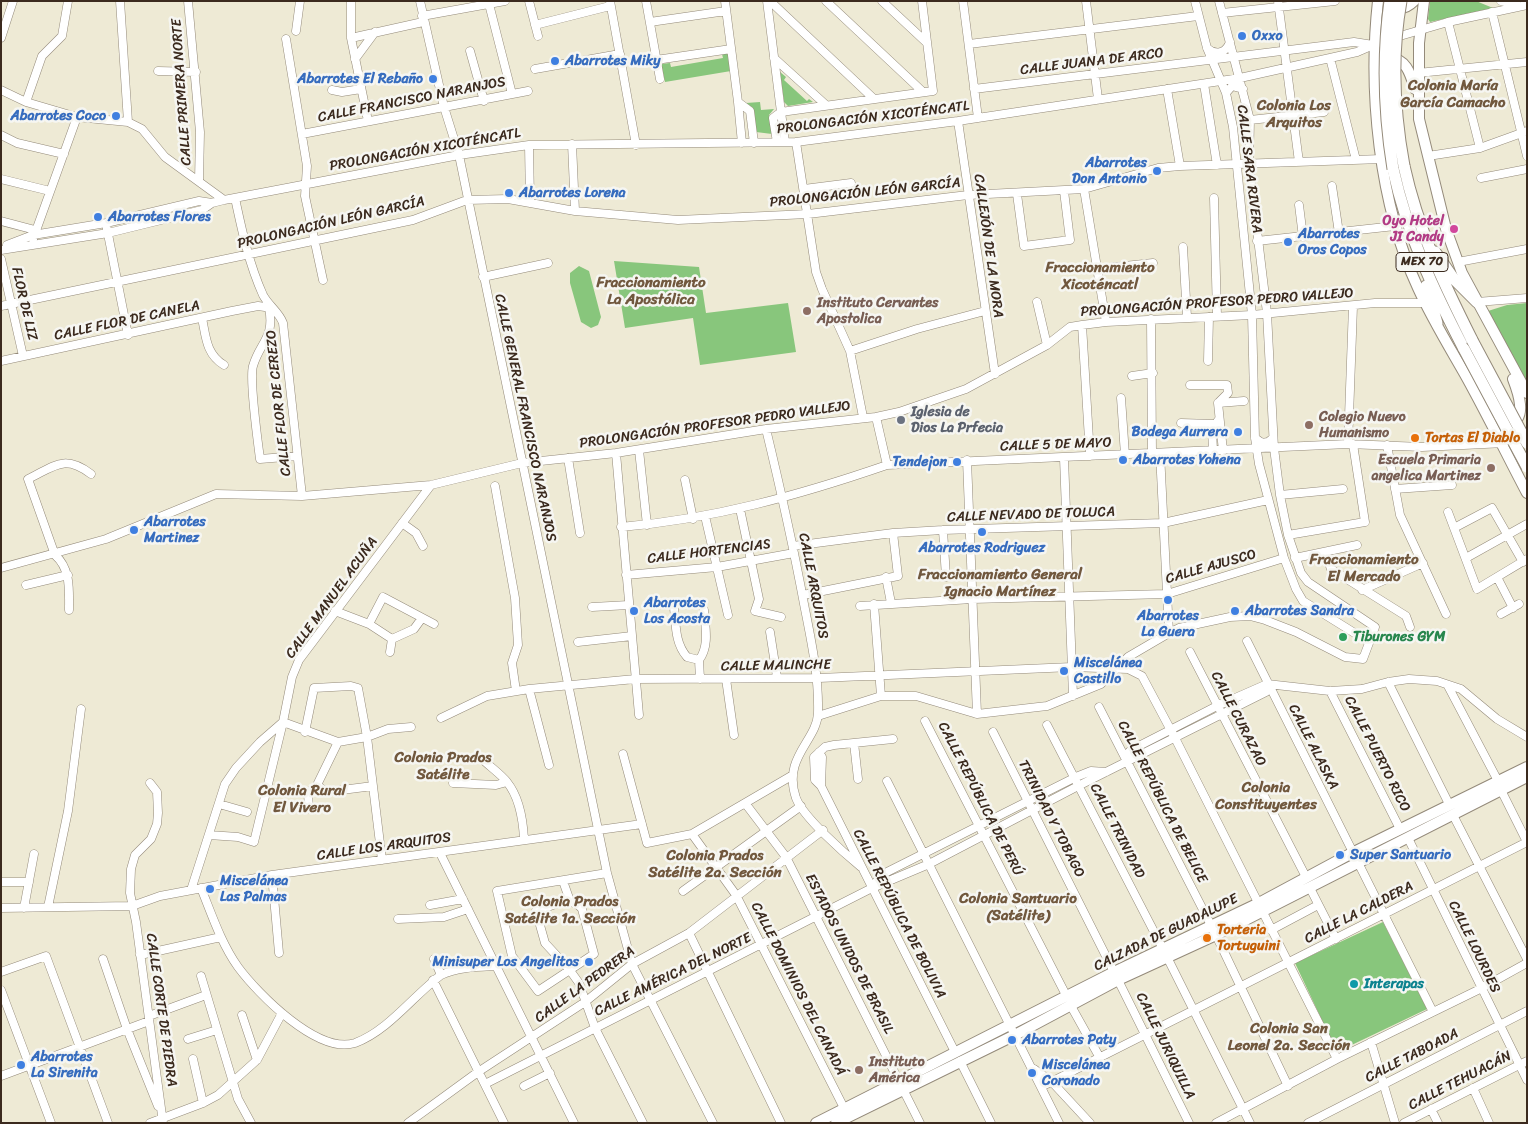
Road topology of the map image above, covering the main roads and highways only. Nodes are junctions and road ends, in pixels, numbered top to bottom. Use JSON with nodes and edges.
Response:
{"nodes":[{"id":1,"x":1378,"y":1,"type":"edge"},
{"id":2,"x":1385,"y":1,"type":"edge"},
{"id":3,"x":1390,"y":1,"type":"edge"},
{"id":4,"x":1400,"y":1,"type":"edge"},
{"id":5,"x":1414,"y":1,"type":"edge"},
{"id":6,"x":1424,"y":1,"type":"edge"},
{"id":7,"x":1375,"y":86,"type":"junction"},
{"id":8,"x":1419,"y":102,"type":"junction"},
{"id":9,"x":1399,"y":168,"type":"junction"},
{"id":10,"x":1408,"y":224,"type":"junction"},
{"id":11,"x":1420,"y":225,"type":"junction"},
{"id":12,"x":1477,"y":302,"type":"junction"},
{"id":13,"x":1437,"y":323,"type":"junction"},
{"id":14,"x":1468,"y":344,"type":"junction"},
{"id":15,"x":1506,"y":356,"type":"junction"},
{"id":16,"x":1527,"y":393,"type":"edge"},
{"id":17,"x":1482,"y":407,"type":"junction"},
{"id":18,"x":1527,"y":443,"type":"edge"},
{"id":19,"x":1527,"y":467,"type":"edge"},
{"id":20,"x":1515,"y":470,"type":"junction"},
{"id":21,"x":1527,"y":493,"type":"edge"},
{"id":22,"x":1527,"y":761,"type":"edge"},
{"id":23,"x":1527,"y":767,"type":"edge"},
{"id":24,"x":1527,"y":778,"type":"edge"},
{"id":25,"x":1500,"y":788,"type":"junction"},
{"id":26,"x":1261,"y":908,"type":"junction"},
{"id":27,"x":1069,"y":1001,"type":"junction"},
{"id":28,"x":957,"y":1056,"type":"junction"},
{"id":29,"x":847,"y":1116,"type":"edge"},
{"id":30,"x":816,"y":1123,"type":"edge"},
{"id":31,"x":836,"y":1123,"type":"edge"}],
"edges":[{"from":1,"to":7,"type":"main road"},
{"from":2,"to":5,"type":"main road"},
{"from":3,"to":9,"type":"highway","number":"MEX 70","bridge":true},
{"from":4,"to":9,"type":"highway","number":"MEX 70","bridge":true},
{"from":6,"to":8,"type":"main road"},
{"from":7,"to":8,"type":"main road"},
{"from":7,"to":13,"type":"main road"},
{"from":8,"to":12,"type":"main road"},
{"from":9,"to":10,"type":"highway","number":"MEX 70"},
{"from":9,"to":11,"type":"highway","number":"MEX 70"},
{"from":10,"to":13,"type":"highway"},
{"from":10,"to":14,"type":"highway","number":"MEX 70"},
{"from":11,"to":12,"type":"highway"},
{"from":11,"to":14,"type":"highway","number":"MEX 70"},
{"from":12,"to":15,"type":"main road"},
{"from":13,"to":17,"type":"main road"},
{"from":14,"to":18,"type":"highway","number":"MEX 70","bridge":true},
{"from":14,"to":19,"type":"highway","number":"MEX 70","bridge":true},
{"from":15,"to":16,"type":"main road"},
{"from":15,"to":17,"type":"main road"},
{"from":17,"to":20,"type":"main road"},
{"from":18,"to":20,"type":"main road"},
{"from":19,"to":21,"type":"main road"},
{"from":20,"to":21,"type":"main road"},
{"from":22,"to":25,"type":"main road"},
{"from":23,"to":25,"type":"main road","name":"CALZADA DE GUADALUPE"},
{"from":24,"to":25,"type":"main road","name":"CALZADA DE GUADALUPE"},
{"from":25,"to":26,"type":"main road","name":"CALZADA DE GUADALUPE"},
{"from":25,"to":26,"type":"main road","name":"CALZADA DE GUADALUPE"},
{"from":26,"to":27,"type":"main road","name":"CALZADA DE GUADALUPE"},
{"from":27,"to":28,"type":"main road","name":"CALZADA DE GUADALUPE"},
{"from":27,"to":28,"type":"main road","name":"CALZADA DE GUADALUPE"},
{"from":28,"to":29,"type":"main road","name":"CALZADA DE GUADALUPE"},
{"from":29,"to":30,"type":"main road","name":"CALZADA DE GUADALUPE"},
{"from":29,"to":31,"type":"main road","name":"CALZADA DE GUADALUPE"}]}
